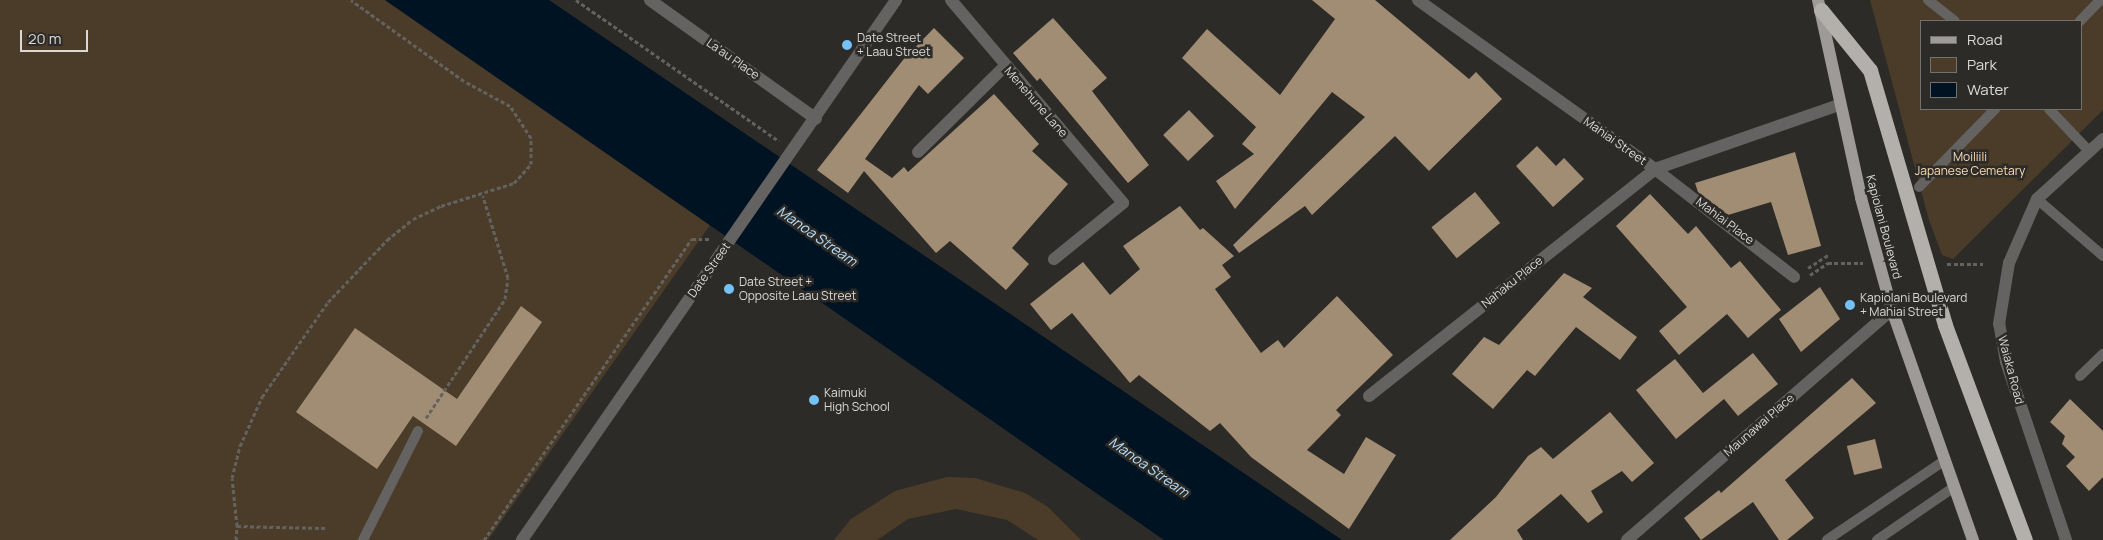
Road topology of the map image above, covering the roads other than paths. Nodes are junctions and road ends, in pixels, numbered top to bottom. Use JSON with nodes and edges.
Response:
{"nodes":[{"id":1,"x":650,"y":0,"type":"edge"},
{"id":2,"x":896,"y":0,"type":"edge"},
{"id":3,"x":951,"y":0,"type":"edge"},
{"id":4,"x":1418,"y":0,"type":"edge"},
{"id":5,"x":1928,"y":0,"type":"edge"},
{"id":6,"x":2100,"y":0,"type":"edge"},
{"id":7,"x":1819,"y":5,"type":"edge"},
{"id":8,"x":1954,"y":20,"type":"edge"},
{"id":9,"x":2081,"y":20,"type":"edge"},
{"id":10,"x":1005,"y":66,"type":"junction"},
{"id":11,"x":1839,"y":105,"type":"junction"},
{"id":12,"x":1994,"y":110,"type":"edge"},
{"id":13,"x":2050,"y":110,"type":"edge"},
{"id":14,"x":816,"y":119,"type":"junction"},
{"id":15,"x":2102,"y":142,"type":"edge"},
{"id":16,"x":2088,"y":150,"type":"junction"},
{"id":17,"x":918,"y":152,"type":"dead end"},
{"id":18,"x":1655,"y":169,"type":"junction"},
{"id":19,"x":1919,"y":187,"type":"dead end"},
{"id":20,"x":2037,"y":199,"type":"junction"},
{"id":21,"x":2103,"y":256,"type":"edge"},
{"id":22,"x":1054,"y":259,"type":"dead end"},
{"id":23,"x":1794,"y":277,"type":"dead end"},
{"id":24,"x":1892,"y":310,"type":"junction"},
{"id":25,"x":2103,"y":354,"type":"edge"},
{"id":26,"x":2080,"y":376,"type":"dead end"},
{"id":27,"x":1369,"y":396,"type":"dead end"},
{"id":28,"x":418,"y":432,"type":"road end"},
{"id":29,"x":1944,"y":460,"type":"junction"},
{"id":30,"x":1954,"y":487,"type":"junction"},
{"id":31,"x":363,"y":540,"type":"edge"},
{"id":32,"x":522,"y":540,"type":"edge"},
{"id":33,"x":1627,"y":540,"type":"edge"},
{"id":34,"x":1827,"y":540,"type":"edge"},
{"id":35,"x":1877,"y":540,"type":"edge"},
{"id":36,"x":1973,"y":540,"type":"edge"},
{"id":37,"x":2025,"y":540,"type":"edge"},
{"id":38,"x":2066,"y":540,"type":"edge"}],
"edges":[{"from":1,"to":14,"type":"street","name":"La'au Place"},
{"from":2,"to":14,"type":"street","name":"Date Street"},
{"from":3,"to":10,"type":"street","name":"Menehune Lane"},
{"from":4,"to":18,"type":"street","name":"Mahiai Street"},
{"from":5,"to":8,"type":"lane"},
{"from":6,"to":9,"type":"lane"},
{"from":7,"to":11,"type":"main road","name":"Kapiolani Boulevard"},
{"from":7,"to":37,"type":"highway"},
{"from":10,"to":17,"type":"street"},
{"from":10,"to":22,"type":"street","name":"Menehune Lane"},
{"from":11,"to":18,"type":"street","name":"Mahiai Street"},
{"from":11,"to":24,"type":"main road","name":"Kapiolani Boulevard"},
{"from":12,"to":19,"type":"lane"},
{"from":13,"to":16,"type":"lane"},
{"from":14,"to":32,"type":"street","name":"Date Street"},
{"from":15,"to":16,"type":"street","name":"Waiaka Road"},
{"from":16,"to":20,"type":"street","name":"Waiaka Road"},
{"from":18,"to":23,"type":"street","name":"Mahiai Place"},
{"from":18,"to":27,"type":"street","name":"Nahaku Place"},
{"from":20,"to":21,"type":"lane"},
{"from":20,"to":38,"type":"street","name":"Waiaka Road"},
{"from":24,"to":29,"type":"main road","name":"Kapiolani Boulevard"},
{"from":24,"to":33,"type":"street","name":"Maunawai Place"},
{"from":25,"to":26,"type":"lane"},
{"from":28,"to":31,"type":"lane"},
{"from":29,"to":30,"type":"main road","name":"Kapiolani Boulevard"},
{"from":29,"to":34,"type":"lane"},
{"from":30,"to":35,"type":"lane"},
{"from":30,"to":36,"type":"main road","name":"Kapiolani Boulevard"}]}
